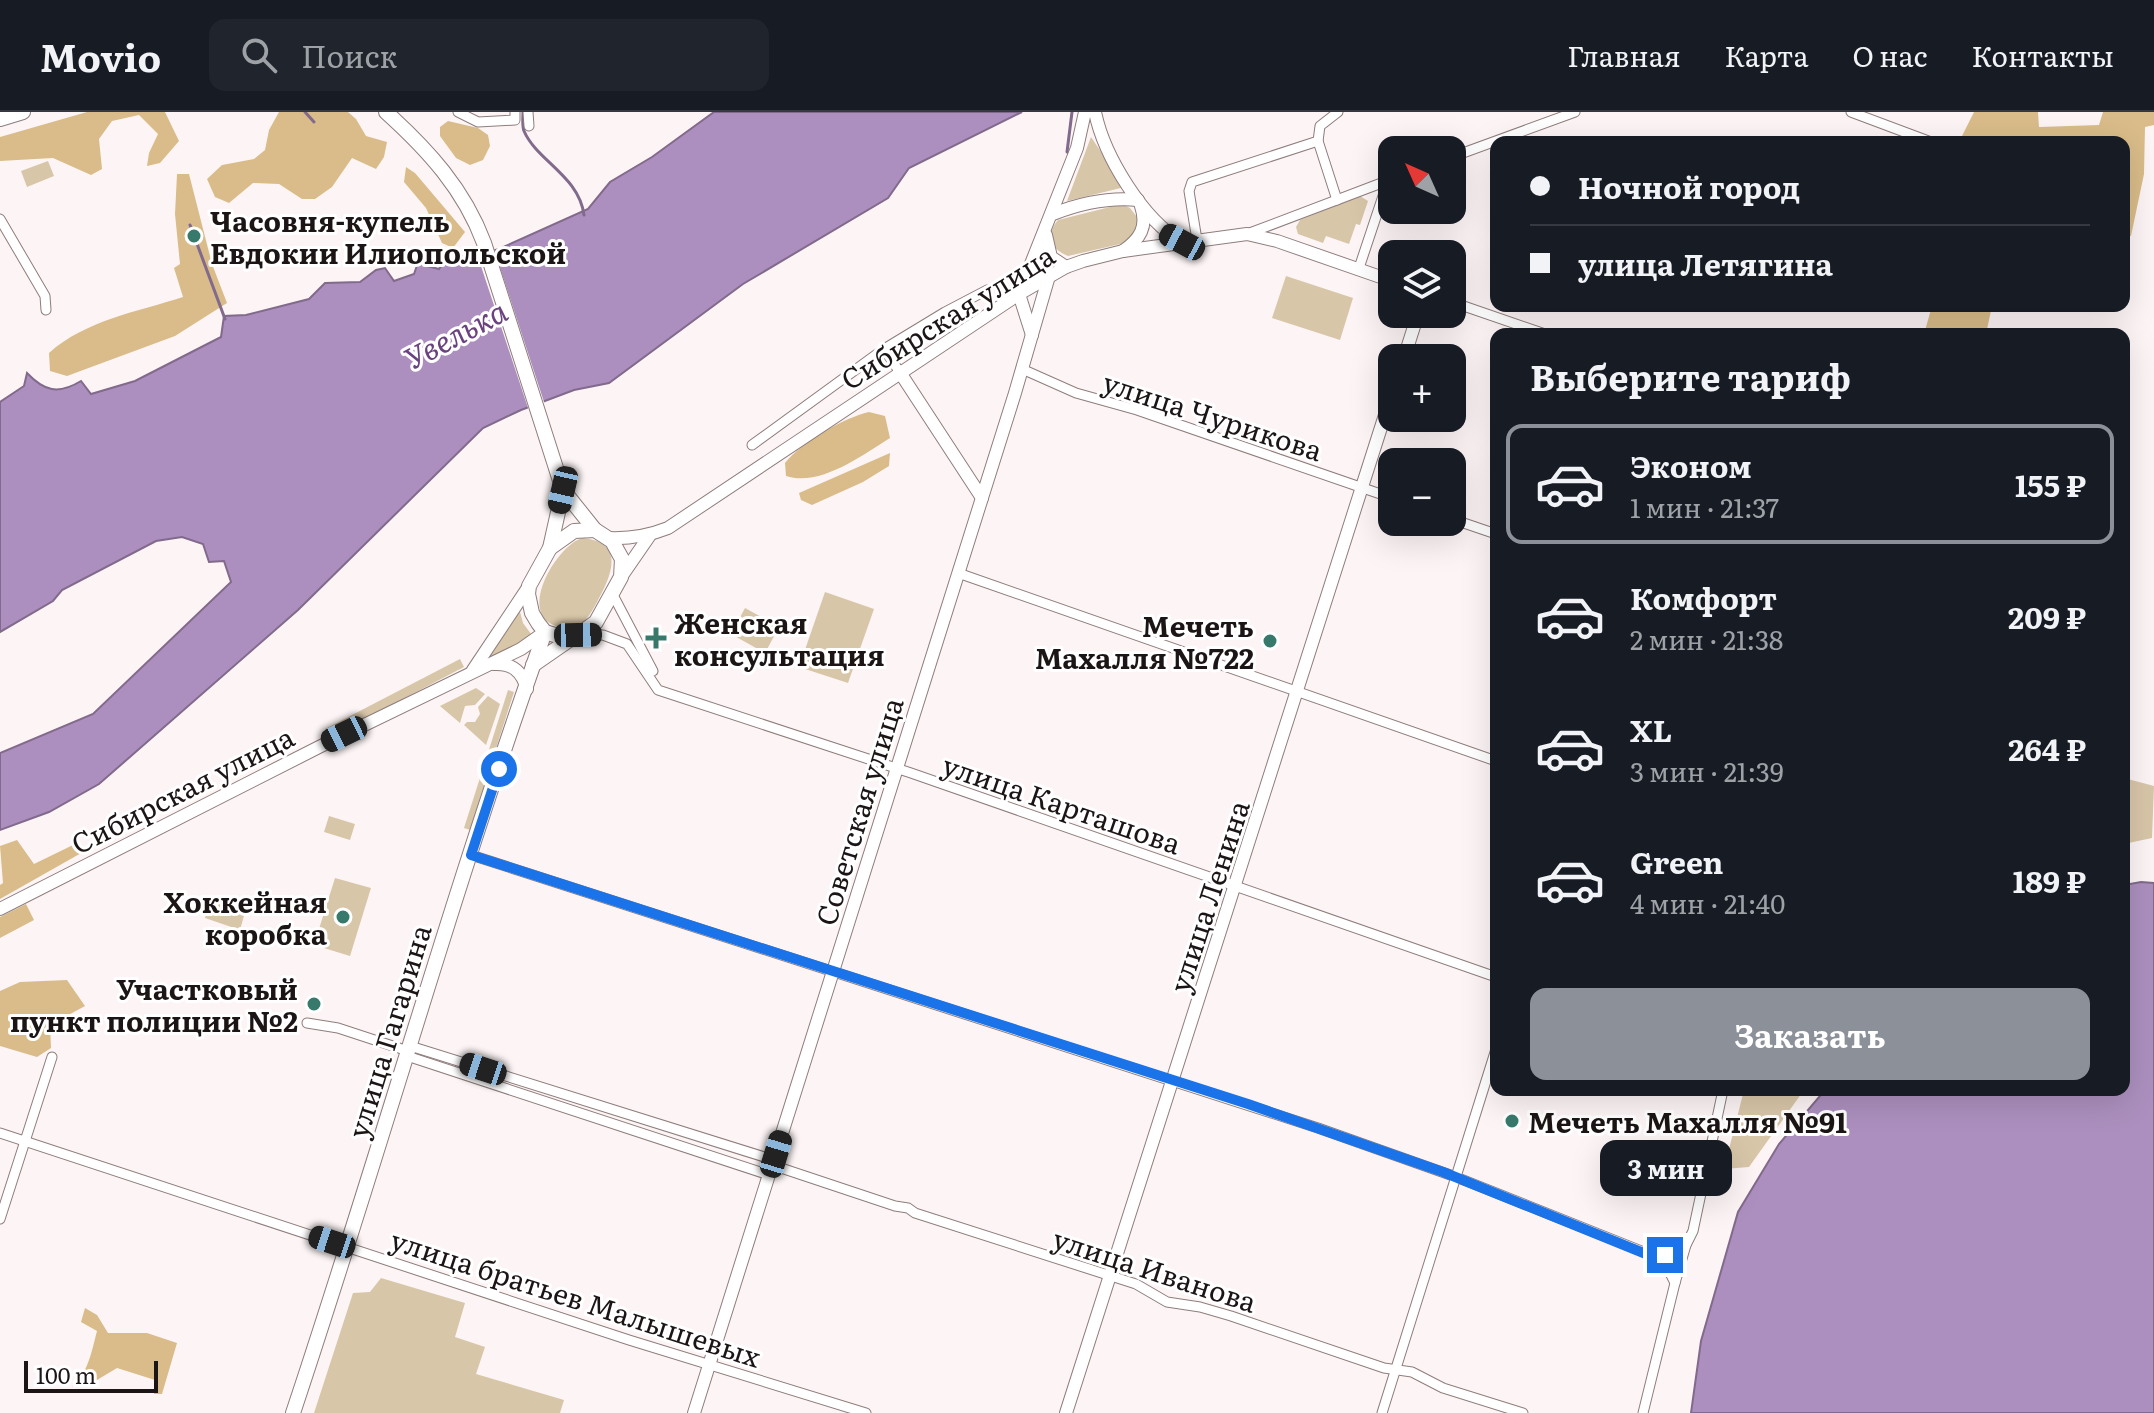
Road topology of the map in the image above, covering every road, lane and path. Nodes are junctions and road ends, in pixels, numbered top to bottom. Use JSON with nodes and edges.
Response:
{"nodes":[{"id":1,"x":23,"y":112,"type":"edge"},
{"id":2,"x":386,"y":112,"type":"edge"},
{"id":3,"x":458,"y":112,"type":"edge"},
{"id":4,"x":528,"y":112,"type":"edge"},
{"id":5,"x":1085,"y":112,"type":"edge"},
{"id":6,"x":1095,"y":112,"type":"edge"},
{"id":7,"x":1338,"y":112,"type":"edge"},
{"id":8,"x":1575,"y":112,"type":"edge"},
{"id":9,"x":1851,"y":112,"type":"edge"},
{"id":10,"x":515,"y":116,"type":"edge"},
{"id":11,"x":0,"y":119,"type":"edge"},
{"id":12,"x":529,"y":126,"type":"dead end"},
{"id":13,"x":1509,"y":136,"type":"edge"},
{"id":14,"x":1916,"y":136,"type":"edge"},
{"id":15,"x":1318,"y":141,"type":"junction"},
{"id":16,"x":1490,"y":143,"type":"edge"},
{"id":17,"x":1466,"y":152,"type":"edge"},
{"id":18,"x":1378,"y":185,"type":"edge"},
{"id":19,"x":1337,"y":200,"type":"junction"},
{"id":20,"x":1139,"y":201,"type":"junction"},
{"id":21,"x":1053,"y":214,"type":"junction"},
{"id":22,"x":1378,"y":214,"type":"edge"},
{"id":23,"x":0,"y":219,"type":"edge"},
{"id":24,"x":1046,"y":228,"type":"junction"},
{"id":25,"x":1247,"y":234,"type":"junction"},
{"id":26,"x":1197,"y":240,"type":"junction"},
{"id":27,"x":1182,"y":242,"type":"junction"},
{"id":28,"x":1123,"y":251,"type":"junction"},
{"id":29,"x":1066,"y":267,"type":"junction"},
{"id":30,"x":1359,"y":268,"type":"junction"},
{"id":31,"x":1378,"y":275,"type":"edge"},
{"id":32,"x":1049,"y":276,"type":"junction"},
{"id":33,"x":987,"y":290,"type":"dead end"},
{"id":34,"x":1019,"y":294,"type":"junction"},
{"id":35,"x":1466,"y":307,"type":"edge"},
{"id":36,"x":46,"y":310,"type":"dead end"},
{"id":37,"x":1528,"y":328,"type":"edge"},
{"id":38,"x":1033,"y":337,"type":"junction"},
{"id":39,"x":884,"y":349,"type":"junction"},
{"id":40,"x":1022,"y":369,"type":"junction"},
{"id":41,"x":899,"y":371,"type":"junction"},
{"id":42,"x":1379,"y":432,"type":"edge"},
{"id":43,"x":752,"y":445,"type":"dead end"},
{"id":44,"x":1361,"y":488,"type":"junction"},
{"id":45,"x":563,"y":490,"type":"junction"},
{"id":46,"x":1378,"y":493,"type":"edge"},
{"id":47,"x":982,"y":498,"type":"junction"},
{"id":48,"x":1466,"y":524,"type":"edge"},
{"id":49,"x":1490,"y":532,"type":"edge"},
{"id":50,"x":602,"y":534,"type":"junction"},
{"id":51,"x":650,"y":535,"type":"junction"},
{"id":52,"x":550,"y":548,"type":"junction"},
{"id":53,"x":958,"y":573,"type":"junction"},
{"id":54,"x":621,"y":577,"type":"junction"},
{"id":55,"x":529,"y":586,"type":"junction"},
{"id":56,"x":612,"y":593,"type":"junction"},
{"id":57,"x":545,"y":632,"type":"junction"},
{"id":58,"x":578,"y":635,"type":"junction"},
{"id":59,"x":487,"y":665,"type":"junction"},
{"id":60,"x":533,"y":665,"type":"junction"},
{"id":61,"x":473,"y":670,"type":"junction"},
{"id":62,"x":527,"y":689,"type":"junction"},
{"id":63,"x":661,"y":691,"type":"junction"},
{"id":64,"x":1298,"y":691,"type":"junction"},
{"id":65,"x":1490,"y":759,"type":"edge"},
{"id":66,"x":896,"y":769,"type":"junction"},
{"id":67,"x":471,"y":855,"type":"junction"},
{"id":68,"x":1236,"y":887,"type":"junction"},
{"id":69,"x":0,"y":909,"type":"edge"},
{"id":70,"x":833,"y":972,"type":"junction"},
{"id":71,"x":1490,"y":975,"type":"edge"},
{"id":72,"x":307,"y":1023,"type":"dead end"},
{"id":73,"x":408,"y":1051,"type":"junction"},
{"id":74,"x":52,"y":1057,"type":"dead end"},
{"id":75,"x":1490,"y":1068,"type":"edge"},
{"id":76,"x":1174,"y":1080,"type":"junction"},
{"id":77,"x":1722,"y":1096,"type":"edge"},
{"id":78,"x":0,"y":1133,"type":"edge"},
{"id":79,"x":25,"y":1142,"type":"junction"},
{"id":80,"x":772,"y":1167,"type":"junction"},
{"id":81,"x":1456,"y":1177,"type":"junction"},
{"id":82,"x":0,"y":1219,"type":"edge"},
{"id":83,"x":1686,"y":1245,"type":"junction"},
{"id":84,"x":348,"y":1248,"type":"junction"},
{"id":85,"x":1654,"y":1256,"type":"junction"},
{"id":86,"x":1111,"y":1276,"type":"junction"},
{"id":87,"x":1675,"y":1283,"type":"junction"},
{"id":88,"x":709,"y":1364,"type":"junction"},
{"id":89,"x":1394,"y":1371,"type":"junction"},
{"id":90,"x":293,"y":1413,"type":"edge"},
{"id":91,"x":694,"y":1413,"type":"edge"},
{"id":92,"x":866,"y":1413,"type":"edge"},
{"id":93,"x":1066,"y":1413,"type":"edge"},
{"id":94,"x":1382,"y":1413,"type":"edge"},
{"id":95,"x":1523,"y":1413,"type":"edge"},
{"id":96,"x":1643,"y":1413,"type":"edge"}],
"edges":[{"from":1,"to":11,"type":"main road"},
{"from":2,"to":45,"type":"main road"},
{"from":3,"to":10,"type":"street"},
{"from":4,"to":12,"type":"street"},
{"from":5,"to":21,"type":"street"},
{"from":6,"to":20,"type":"street"},
{"from":7,"to":15,"type":"street"},
{"from":8,"to":13,"type":"street"},
{"from":9,"to":14,"type":"street"},
{"from":15,"to":19,"type":"street"},
{"from":15,"to":26,"type":"street"},
{"from":16,"to":17,"type":"street"},
{"from":18,"to":19,"type":"street"},
{"from":19,"to":25,"type":"street"},
{"from":20,"to":21,"type":"street"},
{"from":20,"to":27,"type":"street"},
{"from":20,"to":28,"type":"street"},
{"from":21,"to":24,"type":"street"},
{"from":22,"to":30,"type":"street"},
{"from":23,"to":36,"type":"street"},
{"from":24,"to":29,"type":"street"},
{"from":24,"to":34,"type":"street"},
{"from":25,"to":26,"type":"street","name":"Сибирская улица"},
{"from":25,"to":30,"type":"street","name":"Сибирская улица"},
{"from":26,"to":27,"type":"street","name":"Сибирская улица"},
{"from":27,"to":28,"type":"street","name":"Сибирская улица"},
{"from":28,"to":29,"type":"street","name":"Сибирская улица"},
{"from":29,"to":32,"type":"street","name":"Сибирская улица"},
{"from":30,"to":31,"type":"street","name":"Сибирская улица"},
{"from":32,"to":34,"type":"street","name":"Сибирская улица"},
{"from":32,"to":38,"type":"street","name":"Советская улица"},
{"from":33,"to":39,"type":"street"},
{"from":34,"to":38,"type":"street"},
{"from":34,"to":41,"type":"street","name":"Сибирская улица"},
{"from":35,"to":37,"type":"street"},
{"from":38,"to":40,"type":"street","name":"Советская улица"},
{"from":39,"to":41,"type":"street"},
{"from":39,"to":43,"type":"street"},
{"from":40,"to":44,"type":"street","name":"улица Чурикова"},
{"from":40,"to":47,"type":"street","name":"Советская улица"},
{"from":41,"to":47,"type":"street"},
{"from":41,"to":51,"type":"street","name":"Сибирская улица"},
{"from":42,"to":44,"type":"street","name":"улица Ленина"},
{"from":44,"to":46,"type":"street","name":"улица Чурикова"},
{"from":44,"to":64,"type":"street","name":"улица Ленина"},
{"from":45,"to":50,"type":"main road"},
{"from":45,"to":52,"type":"main road"},
{"from":47,"to":53,"type":"street","name":"Советская улица"},
{"from":48,"to":49,"type":"street"},
{"from":50,"to":51,"type":"street","name":"Сибирская улица"},
{"from":50,"to":52,"type":"main road"},
{"from":50,"to":54,"type":"main road"},
{"from":51,"to":54,"type":"street","name":"Сибирская улица"},
{"from":52,"to":55,"type":"main road"},
{"from":53,"to":64,"type":"street"},
{"from":53,"to":66,"type":"street","name":"Советская улица"},
{"from":54,"to":56,"type":"main road"},
{"from":55,"to":57,"type":"main road"},
{"from":55,"to":61,"type":"street","name":"Сибирская улица"},
{"from":56,"to":58,"type":"main road"},
{"from":56,"to":63,"type":"street"},
{"from":57,"to":58,"type":"main road"},
{"from":57,"to":59,"type":"street","name":"Сибирская улица"},
{"from":57,"to":60,"type":"main road","name":"улица Гагарина"},
{"from":58,"to":60,"type":"main road"},
{"from":58,"to":63,"type":"street"},
{"from":59,"to":61,"type":"street","name":"Сибирская улица"},
{"from":59,"to":62,"type":"street"},
{"from":60,"to":62,"type":"main road","name":"улица Гагарина"},
{"from":61,"to":69,"type":"street","name":"Сибирская улица"},
{"from":62,"to":67,"type":"main road","name":"улица Гагарина"},
{"from":63,"to":66,"type":"street","name":"улица Карташова"},
{"from":64,"to":65,"type":"street"},
{"from":64,"to":68,"type":"street","name":"улица Ленина"},
{"from":66,"to":68,"type":"street","name":"улица Карташова"},
{"from":66,"to":70,"type":"street","name":"Советская улица"},
{"from":67,"to":70,"type":"street"},
{"from":67,"to":73,"type":"main road","name":"улица Гагарина"},
{"from":68,"to":71,"type":"street","name":"улица Карташова"},
{"from":68,"to":76,"type":"street","name":"улица Ленина"},
{"from":70,"to":76,"type":"street"},
{"from":70,"to":80,"type":"street","name":"Советская улица"},
{"from":72,"to":73,"type":"street","name":"улица Иванова"},
{"from":73,"to":80,"type":"street","name":"улица Иванова"},
{"from":73,"to":80,"type":"street","name":"улица Иванова"},
{"from":73,"to":84,"type":"main road","name":"улица Гагарина"},
{"from":74,"to":79,"type":"street"},
{"from":75,"to":81,"type":"street"},
{"from":76,"to":81,"type":"street"},
{"from":76,"to":86,"type":"street","name":"улица Ленина"},
{"from":77,"to":83,"type":"street"},
{"from":78,"to":79,"type":"street","name":"улица братьев Малышевых"},
{"from":79,"to":82,"type":"street"},
{"from":79,"to":84,"type":"street","name":"улица братьев Малышевых"},
{"from":80,"to":86,"type":"street","name":"улица Иванова"},
{"from":80,"to":88,"type":"street","name":"Советская улица"},
{"from":81,"to":85,"type":"street"},
{"from":81,"to":89,"type":"street"},
{"from":83,"to":85,"type":"street"},
{"from":83,"to":87,"type":"street"},
{"from":84,"to":88,"type":"street","name":"улица братьев Малышевых"},
{"from":84,"to":90,"type":"main road","name":"улица Гагарина"},
{"from":85,"to":87,"type":"street"},
{"from":86,"to":89,"type":"street","name":"улица Иванова"},
{"from":86,"to":93,"type":"street","name":"улица Ленина"},
{"from":87,"to":96,"type":"street"},
{"from":88,"to":91,"type":"street","name":"Советская улица"},
{"from":88,"to":92,"type":"street","name":"улица братьев Малышевых"},
{"from":89,"to":94,"type":"street"},
{"from":89,"to":95,"type":"street","name":"улица Иванова"}]}
